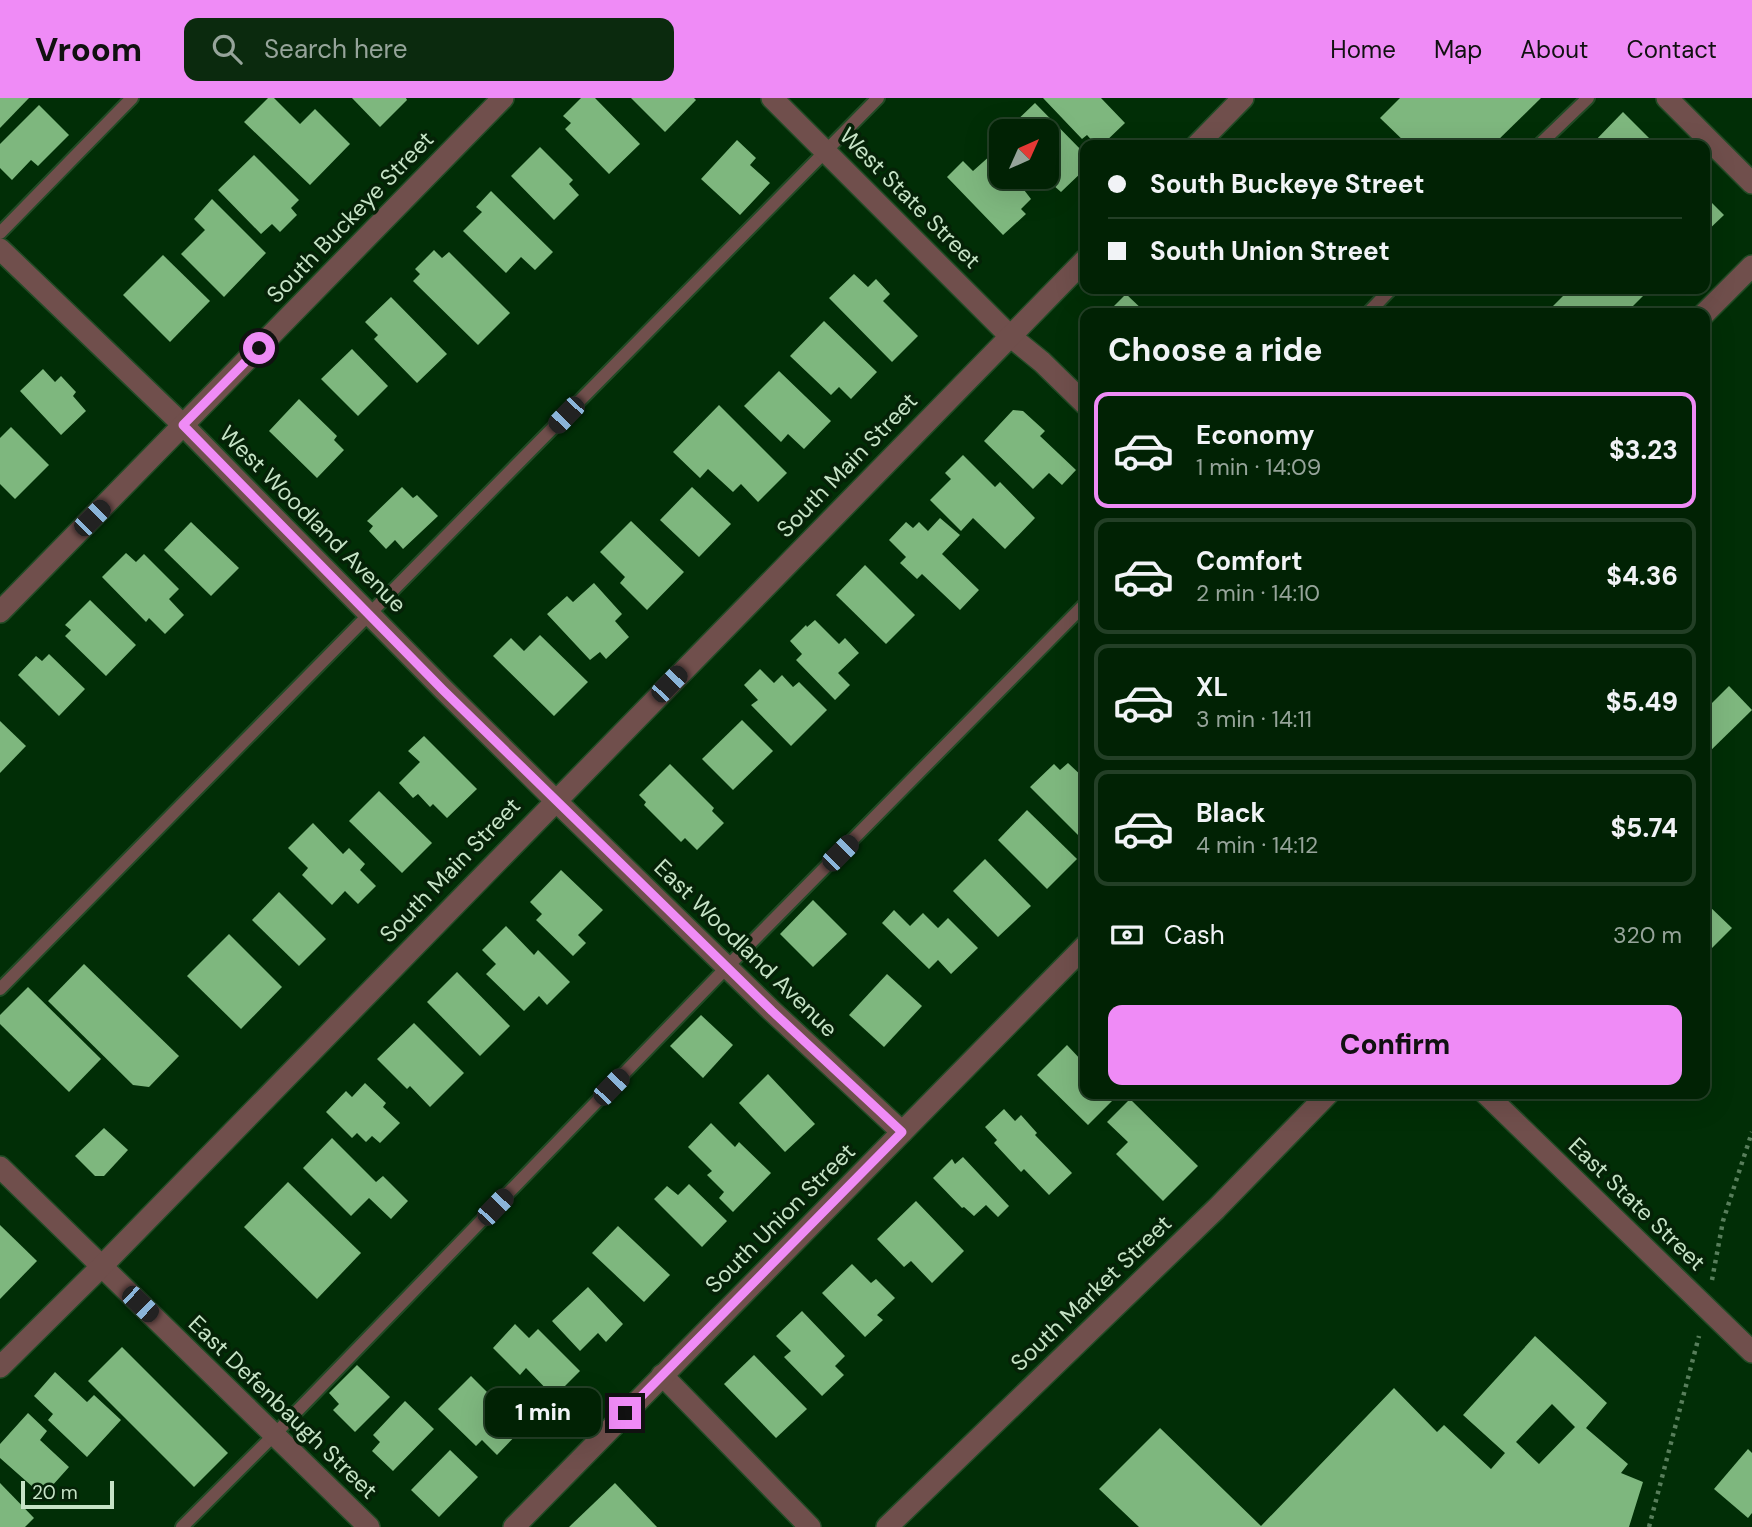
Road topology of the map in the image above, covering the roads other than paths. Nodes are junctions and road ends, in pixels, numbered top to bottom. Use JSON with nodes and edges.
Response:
{"nodes":[{"id":1,"x":132,"y":98,"type":"edge"},
{"id":2,"x":503,"y":98,"type":"edge"},
{"id":3,"x":772,"y":98,"type":"edge"},
{"id":4,"x":878,"y":98,"type":"edge"},
{"id":5,"x":1243,"y":98,"type":"edge"},
{"id":6,"x":1588,"y":98,"type":"edge"},
{"id":7,"x":1667,"y":98,"type":"edge"},
{"id":8,"x":1202,"y":140,"type":"edge"},
{"id":9,"x":1544,"y":140,"type":"edge"},
{"id":10,"x":1709,"y":140,"type":"edge"},
{"id":11,"x":1710,"y":141,"type":"edge"},
{"id":12,"x":826,"y":151,"type":"junction"},
{"id":13,"x":1752,"y":183,"type":"edge"},
{"id":14,"x":0,"y":233,"type":"edge"},
{"id":15,"x":0,"y":249,"type":"edge"},
{"id":16,"x":1080,"y":265,"type":"edge"},
{"id":17,"x":1752,"y":266,"type":"edge"},
{"id":18,"x":1386,"y":294,"type":"edge"},
{"id":19,"x":1373,"y":308,"type":"edge"},
{"id":20,"x":1710,"y":308,"type":"edge"},
{"id":21,"x":1010,"y":336,"type":"junction"},
{"id":22,"x":1080,"y":399,"type":"edge"},
{"id":23,"x":183,"y":425,"type":"junction"},
{"id":24,"x":1080,"y":609,"type":"edge"},
{"id":25,"x":0,"y":612,"type":"edge"},
{"id":26,"x":370,"y":614,"type":"junction"},
{"id":27,"x":555,"y":800,"type":"junction"},
{"id":28,"x":1080,"y":951,"type":"edge"},
{"id":29,"x":727,"y":967,"type":"junction"},
{"id":30,"x":0,"y":989,"type":"edge"},
{"id":31,"x":1323,"y":1099,"type":"edge"},
{"id":32,"x":1491,"y":1099,"type":"edge"},
{"id":33,"x":902,"y":1132,"type":"junction"},
{"id":34,"x":0,"y":1167,"type":"edge"},
{"id":35,"x":101,"y":1267,"type":"junction"},
{"id":36,"x":1752,"y":1352,"type":"edge"},
{"id":37,"x":0,"y":1367,"type":"edge"},
{"id":38,"x":662,"y":1375,"type":"junction"},
{"id":39,"x":274,"y":1435,"type":"junction"},
{"id":40,"x":182,"y":1527,"type":"edge"},
{"id":41,"x":369,"y":1527,"type":"edge"},
{"id":42,"x":514,"y":1527,"type":"edge"},
{"id":43,"x":810,"y":1527,"type":"edge"},
{"id":44,"x":887,"y":1527,"type":"edge"}],
"edges":[{"from":1,"to":14,"type":"lane"},
{"from":2,"to":23,"type":"street","name":"South Buckeye Street"},
{"from":3,"to":12,"type":"street","name":"West State Street"},
{"from":4,"to":12,"type":"lane"},
{"from":5,"to":8,"type":"street"},
{"from":6,"to":9,"type":"lane"},
{"from":7,"to":10,"type":"street"},
{"from":11,"to":13,"type":"street"},
{"from":12,"to":21,"type":"street","name":"West State Street"},
{"from":12,"to":26,"type":"lane"},
{"from":15,"to":23,"type":"street","name":"West Woodland Avenue"},
{"from":16,"to":21,"type":"street","name":"South Main Street"},
{"from":17,"to":20,"type":"street"},
{"from":18,"to":19,"type":"lane"},
{"from":21,"to":22,"type":"street"},
{"from":21,"to":27,"type":"street","name":"South Main Street"},
{"from":23,"to":25,"type":"street","name":"South Buckeye Street"},
{"from":23,"to":26,"type":"street","name":"West Woodland Avenue"},
{"from":24,"to":29,"type":"lane"},
{"from":26,"to":27,"type":"street","name":"West Woodland Avenue"},
{"from":26,"to":30,"type":"lane"},
{"from":27,"to":29,"type":"street","name":"East Woodland Avenue"},
{"from":27,"to":35,"type":"street","name":"South Main Street"},
{"from":28,"to":33,"type":"street","name":"South Union Street"},
{"from":29,"to":33,"type":"street","name":"East Woodland Avenue"},
{"from":29,"to":39,"type":"lane"},
{"from":31,"to":44,"type":"street","name":"South Market Street"},
{"from":32,"to":36,"type":"street","name":"East State Street"},
{"from":33,"to":38,"type":"street","name":"South Union Street"},
{"from":34,"to":35,"type":"street","name":"East Defenbaugh Street"},
{"from":35,"to":37,"type":"street","name":"South Main Street"},
{"from":35,"to":39,"type":"street","name":"East Defenbaugh Street"},
{"from":38,"to":42,"type":"street","name":"South Union Street"},
{"from":38,"to":43,"type":"street"},
{"from":39,"to":40,"type":"lane"},
{"from":39,"to":41,"type":"street","name":"East Defenbaugh Street"}]}
